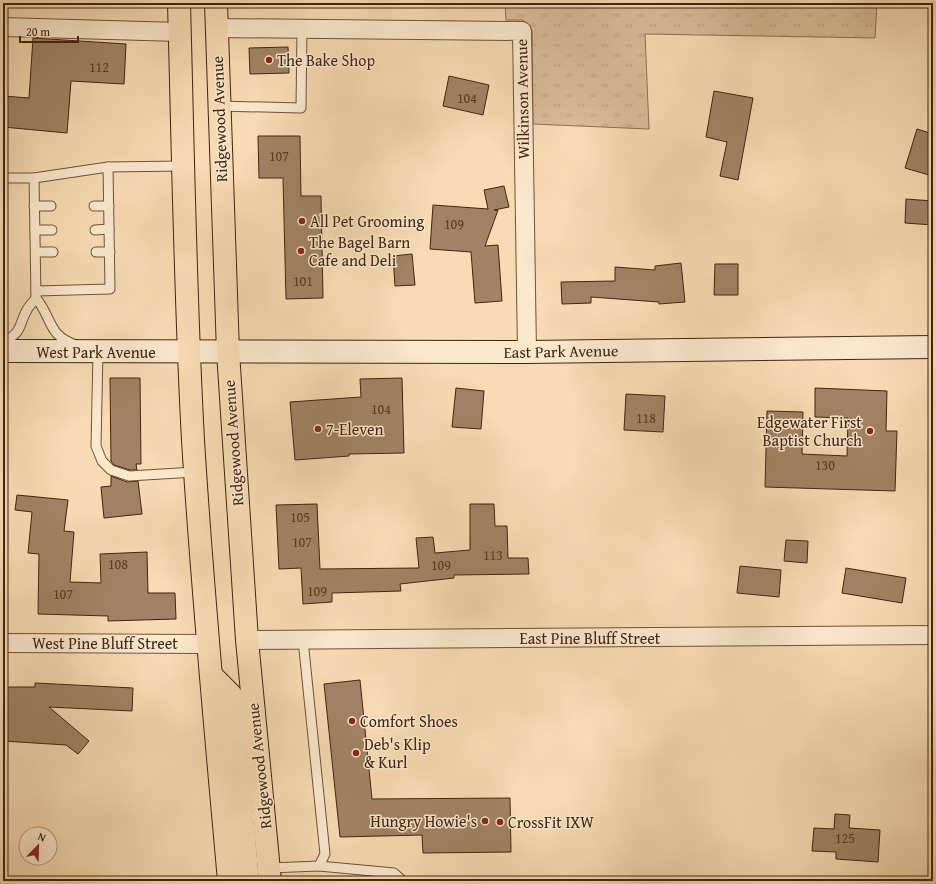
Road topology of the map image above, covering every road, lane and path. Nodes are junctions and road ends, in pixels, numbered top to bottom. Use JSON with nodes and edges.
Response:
{"nodes":[{"id":1,"x":179,"y":3,"type":"edge"},
{"id":2,"x":216,"y":3,"type":"edge"},
{"id":3,"x":3,"y":27,"type":"edge"},
{"id":4,"x":216,"y":28,"type":"junction"},
{"id":5,"x":302,"y":29,"type":"junction"},
{"id":6,"x":180,"y":32,"type":"junction"},
{"id":7,"x":219,"y":106,"type":"junction"},
{"id":8,"x":182,"y":166,"type":"junction"},
{"id":9,"x":108,"y":167,"type":"junction"},
{"id":10,"x":3,"y":178,"type":"edge"},
{"id":11,"x":34,"y":178,"type":"junction"},
{"id":12,"x":34,"y":206,"type":"junction"},
{"id":13,"x":51,"y":206,"type":"dead end"},
{"id":14,"x":94,"y":206,"type":"dead end"},
{"id":15,"x":109,"y":206,"type":"junction"},
{"id":16,"x":109,"y":229,"type":"junction"},
{"id":17,"x":35,"y":230,"type":"junction"},
{"id":18,"x":52,"y":230,"type":"dead end"},
{"id":19,"x":95,"y":230,"type":"dead end"},
{"id":20,"x":36,"y":252,"type":"junction"},
{"id":21,"x":53,"y":252,"type":"dead end"},
{"id":22,"x":96,"y":252,"type":"dead end"},
{"id":23,"x":110,"y":252,"type":"junction"},
{"id":24,"x":36,"y":294,"type":"junction"},
{"id":25,"x":3,"y":342,"type":"edge"},
{"id":26,"x":933,"y":347,"type":"edge"},
{"id":27,"x":3,"y":351,"type":"edge"},
{"id":28,"x":98,"y":352,"type":"junction"},
{"id":29,"x":189,"y":352,"type":"junction"},
{"id":30,"x":228,"y":352,"type":"junction"},
{"id":31,"x":527,"y":352,"type":"junction"},
{"id":32,"x":195,"y":472,"type":"junction"},
{"id":33,"x":933,"y":636,"type":"edge"},
{"id":34,"x":247,"y":640,"type":"junction"},
{"id":35,"x":303,"y":640,"type":"junction"},
{"id":36,"x":3,"y":643,"type":"edge"},
{"id":37,"x":207,"y":644,"type":"junction"},
{"id":38,"x":211,"y":675,"type":"junction"},
{"id":39,"x":319,"y":866,"type":"junction"},
{"id":40,"x":269,"y":875,"type":"edge"},
{"id":41,"x":229,"y":881,"type":"edge"},
{"id":42,"x":248,"y":881,"type":"edge"},
{"id":43,"x":403,"y":881,"type":"edge"},
{"id":44,"x":410,"y":881,"type":"edge"}],
"edges":[{"from":1,"to":6,"type":"main road"},
{"from":2,"to":4,"type":"main road","name":"Ridgewood Avenue"},
{"from":3,"to":6,"type":"street"},
{"from":4,"to":5,"type":"street","name":"Wilkinson Avenue"},
{"from":4,"to":7,"type":"main road","name":"Ridgewood Avenue"},
{"from":5,"to":7,"type":"lane"},
{"from":5,"to":31,"type":"street","name":"Wilkinson Avenue"},
{"from":6,"to":8,"type":"main road"},
{"from":7,"to":30,"type":"main road","name":"Ridgewood Avenue"},
{"from":8,"to":9,"type":"lane"},
{"from":8,"to":29,"type":"main road"},
{"from":9,"to":11,"type":"lane"},
{"from":9,"to":15,"type":"lane"},
{"from":10,"to":11,"type":"lane"},
{"from":11,"to":12,"type":"lane"},
{"from":12,"to":13,"type":"lane"},
{"from":12,"to":17,"type":"lane"},
{"from":14,"to":15,"type":"lane"},
{"from":15,"to":16,"type":"lane"},
{"from":16,"to":19,"type":"lane"},
{"from":16,"to":23,"type":"lane"},
{"from":17,"to":18,"type":"lane"},
{"from":17,"to":20,"type":"lane"},
{"from":20,"to":21,"type":"lane"},
{"from":20,"to":24,"type":"lane"},
{"from":22,"to":23,"type":"lane"},
{"from":23,"to":24,"type":"lane"},
{"from":24,"to":25,"type":"lane"},
{"from":24,"to":28,"type":"lane"},
{"from":26,"to":31,"type":"street","name":"East Park Avenue"},
{"from":27,"to":28,"type":"street","name":"West Park Avenue"},
{"from":28,"to":29,"type":"street","name":"West Park Avenue"},
{"from":28,"to":32,"type":"lane"},
{"from":29,"to":30,"type":"street","name":"East Park Avenue"},
{"from":29,"to":32,"type":"main road"},
{"from":30,"to":31,"type":"street","name":"East Park Avenue"},
{"from":30,"to":34,"type":"main road","name":"Ridgewood Avenue"},
{"from":32,"to":37,"type":"main road"},
{"from":33,"to":35,"type":"street","name":"East Pine Bluff Street"},
{"from":34,"to":35,"type":"street","name":"East Pine Bluff Street"},
{"from":34,"to":40,"type":"main road","name":"Ridgewood Avenue"},
{"from":35,"to":39,"type":"lane"},
{"from":36,"to":37,"type":"street","name":"West Pine Bluff Street"},
{"from":37,"to":38,"type":"main road"},
{"from":38,"to":41,"type":"main road"},
{"from":38,"to":42,"type":"main road"},
{"from":39,"to":40,"type":"lane"},
{"from":39,"to":43,"type":"lane"},
{"from":43,"to":44,"type":"lane"}]}
